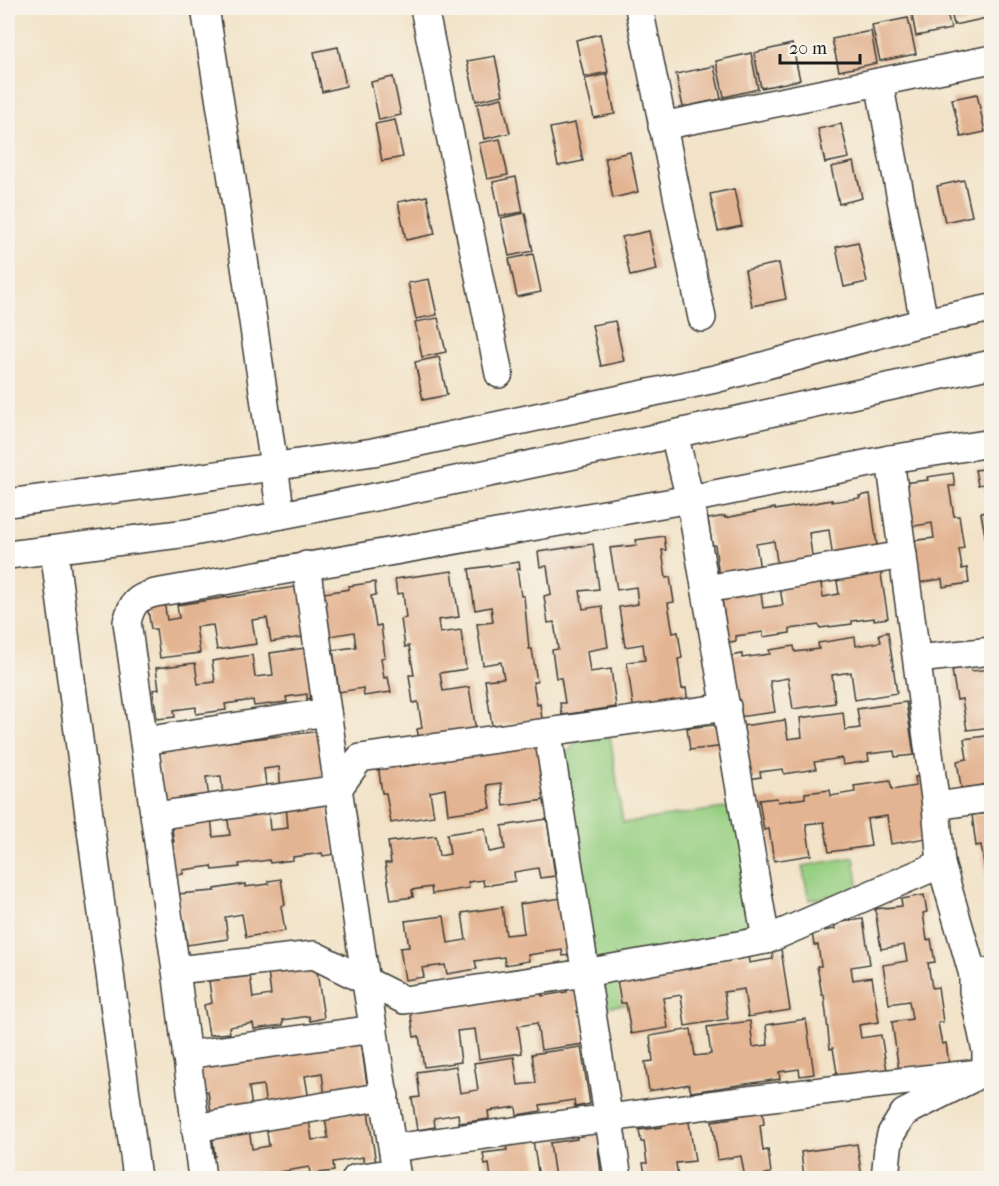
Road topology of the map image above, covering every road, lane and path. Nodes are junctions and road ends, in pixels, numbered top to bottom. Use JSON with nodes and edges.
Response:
{"nodes":[{"id":1,"x":205,"y":8,"type":"edge"},
{"id":2,"x":424,"y":8,"type":"edge"},
{"id":3,"x":639,"y":8,"type":"edge"},
{"id":4,"x":992,"y":59,"type":"edge"},
{"id":5,"x":879,"y":82,"type":"junction"},
{"id":6,"x":662,"y":126,"type":"junction"},
{"id":7,"x":992,"y":308,"type":"edge"},
{"id":8,"x":702,"y":318,"type":"dead end"},
{"id":9,"x":924,"y":322,"type":"junction"},
{"id":10,"x":992,"y":364,"type":"edge"},
{"id":11,"x":498,"y":374,"type":"dead end"},
{"id":12,"x":674,"y":434,"type":"junction"},
{"id":13,"x":992,"y":443,"type":"edge"},
{"id":14,"x":890,"y":459,"type":"junction"},
{"id":15,"x":275,"y":467,"type":"junction"},
{"id":16,"x":690,"y":499,"type":"junction"},
{"id":17,"x":8,"y":502,"type":"edge"},
{"id":18,"x":281,"y":515,"type":"junction"},
{"id":19,"x":54,"y":550,"type":"junction"},
{"id":20,"x":8,"y":555,"type":"edge"},
{"id":21,"x":903,"y":555,"type":"junction"},
{"id":22,"x":306,"y":565,"type":"junction"},
{"id":23,"x":706,"y":589,"type":"junction"},
{"id":24,"x":992,"y":651,"type":"edge"},
{"id":25,"x":917,"y":659,"type":"junction"},
{"id":26,"x":727,"y":707,"type":"junction"},
{"id":27,"x":327,"y":712,"type":"junction"},
{"id":28,"x":548,"y":734,"type":"junction"},
{"id":29,"x":144,"y":741,"type":"junction"},
{"id":30,"x":338,"y":789,"type":"junction"},
{"id":31,"x":992,"y":798,"type":"edge"},
{"id":32,"x":936,"y":806,"type":"junction"},
{"id":33,"x":154,"y":816,"type":"junction"},
{"id":34,"x":941,"y":864,"type":"junction"},
{"id":35,"x":766,"y":940,"type":"junction"},
{"id":36,"x":176,"y":970,"type":"junction"},
{"id":37,"x":585,"y":973,"type":"junction"},
{"id":38,"x":982,"y":973,"type":"edge"},
{"id":39,"x":366,"y":982,"type":"junction"},
{"id":40,"x":374,"y":1029,"type":"junction"},
{"id":41,"x":186,"y":1055,"type":"junction"},
{"id":42,"x":980,"y":1073,"type":"junction"},
{"id":43,"x":385,"y":1096,"type":"junction"},
{"id":44,"x":609,"y":1117,"type":"junction"},
{"id":45,"x":195,"y":1128,"type":"junction"},
{"id":46,"x":396,"y":1166,"type":"edge"},
{"id":47,"x":137,"y":1179,"type":"edge"},
{"id":48,"x":202,"y":1179,"type":"edge"},
{"id":49,"x":356,"y":1179,"type":"edge"},
{"id":50,"x":618,"y":1179,"type":"edge"},
{"id":51,"x":885,"y":1179,"type":"edge"}],
"edges":[{"from":1,"to":15,"type":"street"},
{"from":2,"to":11,"type":"street"},
{"from":3,"to":6,"type":"street"},
{"from":4,"to":5,"type":"street"},
{"from":5,"to":6,"type":"street"},
{"from":5,"to":9,"type":"street"},
{"from":6,"to":8,"type":"street"},
{"from":7,"to":9,"type":"street"},
{"from":9,"to":15,"type":"street"},
{"from":10,"to":12,"type":"street"},
{"from":12,"to":16,"type":"street"},
{"from":12,"to":18,"type":"street"},
{"from":13,"to":14,"type":"street"},
{"from":14,"to":16,"type":"street"},
{"from":14,"to":21,"type":"street"},
{"from":15,"to":17,"type":"street"},
{"from":15,"to":18,"type":"street"},
{"from":16,"to":22,"type":"street"},
{"from":16,"to":23,"type":"street"},
{"from":18,"to":19,"type":"street"},
{"from":19,"to":20,"type":"street"},
{"from":19,"to":47,"type":"street"},
{"from":21,"to":23,"type":"street"},
{"from":21,"to":25,"type":"street"},
{"from":22,"to":27,"type":"street"},
{"from":22,"to":29,"type":"street"},
{"from":23,"to":26,"type":"street"},
{"from":24,"to":25,"type":"street"},
{"from":25,"to":32,"type":"street"},
{"from":26,"to":28,"type":"street"},
{"from":26,"to":35,"type":"street"},
{"from":27,"to":29,"type":"street"},
{"from":27,"to":30,"type":"street"},
{"from":28,"to":30,"type":"street"},
{"from":28,"to":37,"type":"street"},
{"from":29,"to":33,"type":"street"},
{"from":30,"to":33,"type":"street"},
{"from":30,"to":39,"type":"street"},
{"from":31,"to":32,"type":"street"},
{"from":32,"to":34,"type":"street"},
{"from":33,"to":36,"type":"street"},
{"from":34,"to":35,"type":"street"},
{"from":34,"to":38,"type":"street"},
{"from":35,"to":37,"type":"street"},
{"from":36,"to":39,"type":"street"},
{"from":36,"to":41,"type":"street"},
{"from":37,"to":39,"type":"street"},
{"from":37,"to":44,"type":"street"},
{"from":38,"to":42,"type":"street"},
{"from":39,"to":40,"type":"street"},
{"from":40,"to":41,"type":"street"},
{"from":40,"to":43,"type":"street"},
{"from":41,"to":45,"type":"street"},
{"from":42,"to":44,"type":"street"},
{"from":42,"to":51,"type":"street"},
{"from":43,"to":45,"type":"street"},
{"from":43,"to":46,"type":"street"},
{"from":44,"to":46,"type":"street"},
{"from":44,"to":50,"type":"street"},
{"from":45,"to":48,"type":"street"},
{"from":46,"to":49,"type":"street"}]}
